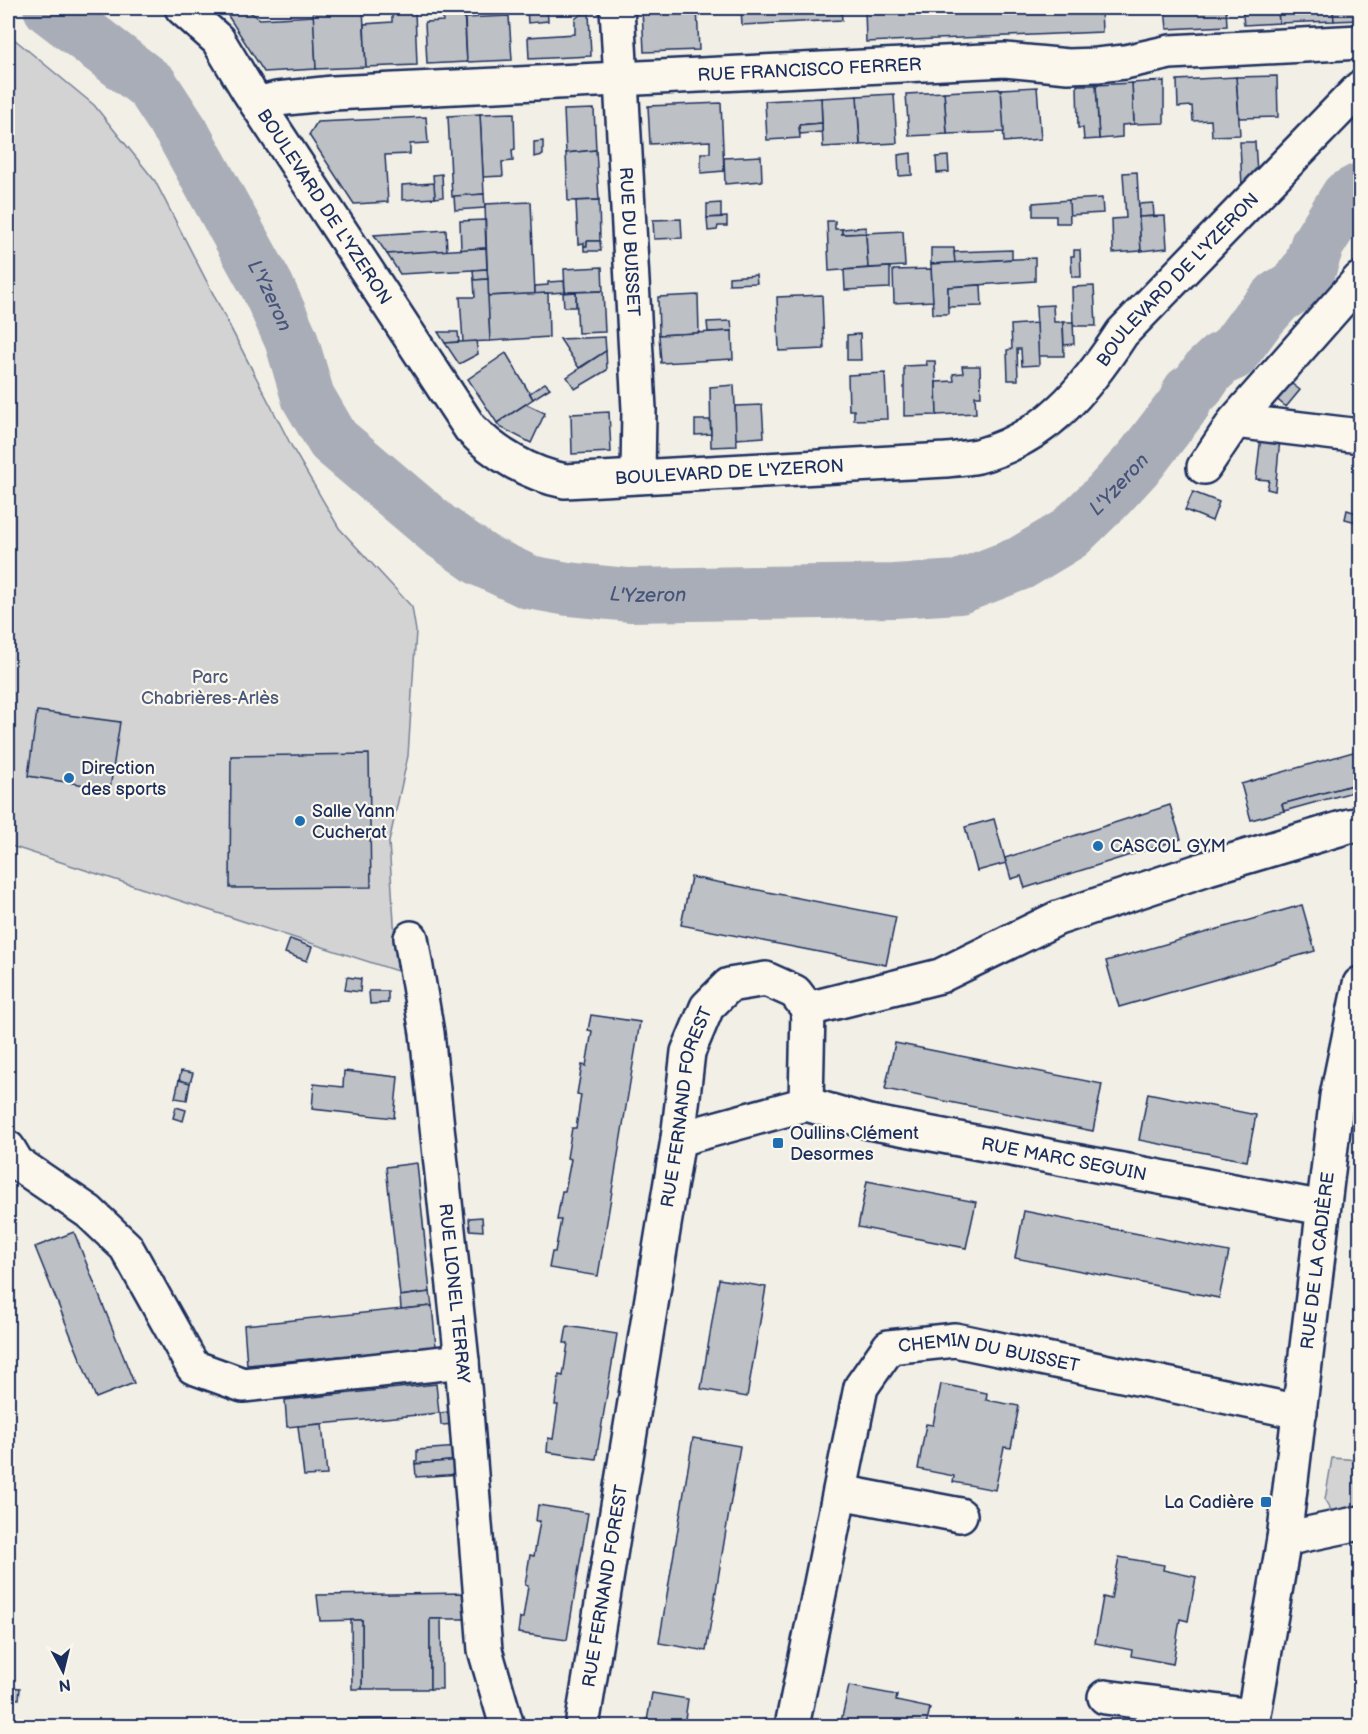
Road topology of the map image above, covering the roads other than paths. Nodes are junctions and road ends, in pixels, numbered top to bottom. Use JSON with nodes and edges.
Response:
{"nodes":[{"id":1,"x":182,"y":8,"type":"edge"},
{"id":2,"x":618,"y":8,"type":"edge"},
{"id":3,"x":1360,"y":42,"type":"edge"},
{"id":4,"x":622,"y":79,"type":"junction"},
{"id":5,"x":1360,"y":88,"type":"edge"},
{"id":6,"x":257,"y":104,"type":"junction"},
{"id":7,"x":1360,"y":279,"type":"edge"},
{"id":8,"x":1235,"y":421,"type":"junction"},
{"id":9,"x":1360,"y":436,"type":"edge"},
{"id":10,"x":1204,"y":467,"type":"dead end"},
{"id":11,"x":638,"y":476,"type":"junction"},
{"id":12,"x":1360,"y":825,"type":"edge"},
{"id":13,"x":411,"y":938,"type":"dead end"},
{"id":14,"x":1360,"y":984,"type":"edge"},
{"id":15,"x":808,"y":1009,"type":"junction"},
{"id":16,"x":1349,"y":1097,"type":"edge"},
{"id":17,"x":806,"y":1104,"type":"junction"},
{"id":18,"x":678,"y":1139,"type":"junction"},
{"id":19,"x":8,"y":1148,"type":"edge"},
{"id":20,"x":1323,"y":1208,"type":"junction"},
{"id":21,"x":462,"y":1361,"type":"junction"},
{"id":22,"x":1300,"y":1412,"type":"junction"},
{"id":23,"x":840,"y":1492,"type":"junction"},
{"id":24,"x":960,"y":1515,"type":"dead end"},
{"id":25,"x":1360,"y":1523,"type":"edge"},
{"id":26,"x":1284,"y":1539,"type":"junction"},
{"id":27,"x":485,"y":1650,"type":"junction"},
{"id":28,"x":1105,"y":1697,"type":"dead end"},
{"id":29,"x":1179,"y":1717,"type":"edge"},
{"id":30,"x":1252,"y":1721,"type":"edge"},
{"id":31,"x":507,"y":1726,"type":"edge"},
{"id":32,"x":528,"y":1726,"type":"edge"},
{"id":33,"x":582,"y":1726,"type":"edge"},
{"id":34,"x":792,"y":1726,"type":"edge"}],
"edges":[{"from":1,"to":6,"type":"street","name":"BOULEVARD DE L'YZERON"},
{"from":2,"to":4,"type":"street","name":"RUE DU BUISSET"},
{"from":3,"to":4,"type":"street","name":"RUE FRANCISCO FERRER"},
{"from":4,"to":6,"type":"street","name":"RUE FRANCISCO FERRER"},
{"from":4,"to":11,"type":"street","name":"RUE DU BUISSET"},
{"from":5,"to":11,"type":"street","name":"BOULEVARD DE L'YZERON"},
{"from":6,"to":11,"type":"street","name":"BOULEVARD DE L'YZERON"},
{"from":7,"to":8,"type":"street"},
{"from":8,"to":9,"type":"street"},
{"from":8,"to":10,"type":"street"},
{"from":12,"to":15,"type":"street"},
{"from":13,"to":21,"type":"street","name":"RUE LIONEL TERRAY"},
{"from":14,"to":16,"type":"street","name":"RUE DE LA CADIÈRE"},
{"from":15,"to":17,"type":"street"},
{"from":15,"to":18,"type":"street","name":"RUE FERNAND FOREST"},
{"from":16,"to":20,"type":"street","name":"RUE DE LA CADIÈRE"},
{"from":17,"to":18,"type":"street"},
{"from":17,"to":20,"type":"street","name":"RUE MARC SEGUIN"},
{"from":18,"to":33,"type":"street","name":"RUE FERNAND FOREST"},
{"from":19,"to":21,"type":"street"},
{"from":20,"to":22,"type":"street","name":"RUE DE LA CADIÈRE"},
{"from":21,"to":27,"type":"street","name":"RUE LIONEL TERRAY"},
{"from":22,"to":23,"type":"street","name":"CHEMIN DU BUISSET"},
{"from":22,"to":26,"type":"street","name":"RUE DE LA CADIÈRE"},
{"from":23,"to":24,"type":"street"},
{"from":23,"to":34,"type":"street","name":"CHEMIN DU BUISSET"},
{"from":25,"to":26,"type":"street"},
{"from":26,"to":30,"type":"street","name":"RUE DE LA CADIÈRE"},
{"from":27,"to":31,"type":"street","name":"RUE LIONEL TERRAY"},
{"from":27,"to":32,"type":"street","name":"RUE LIONEL TERRAY"},
{"from":28,"to":29,"type":"street"},
{"from":29,"to":30,"type":"street"}]}
